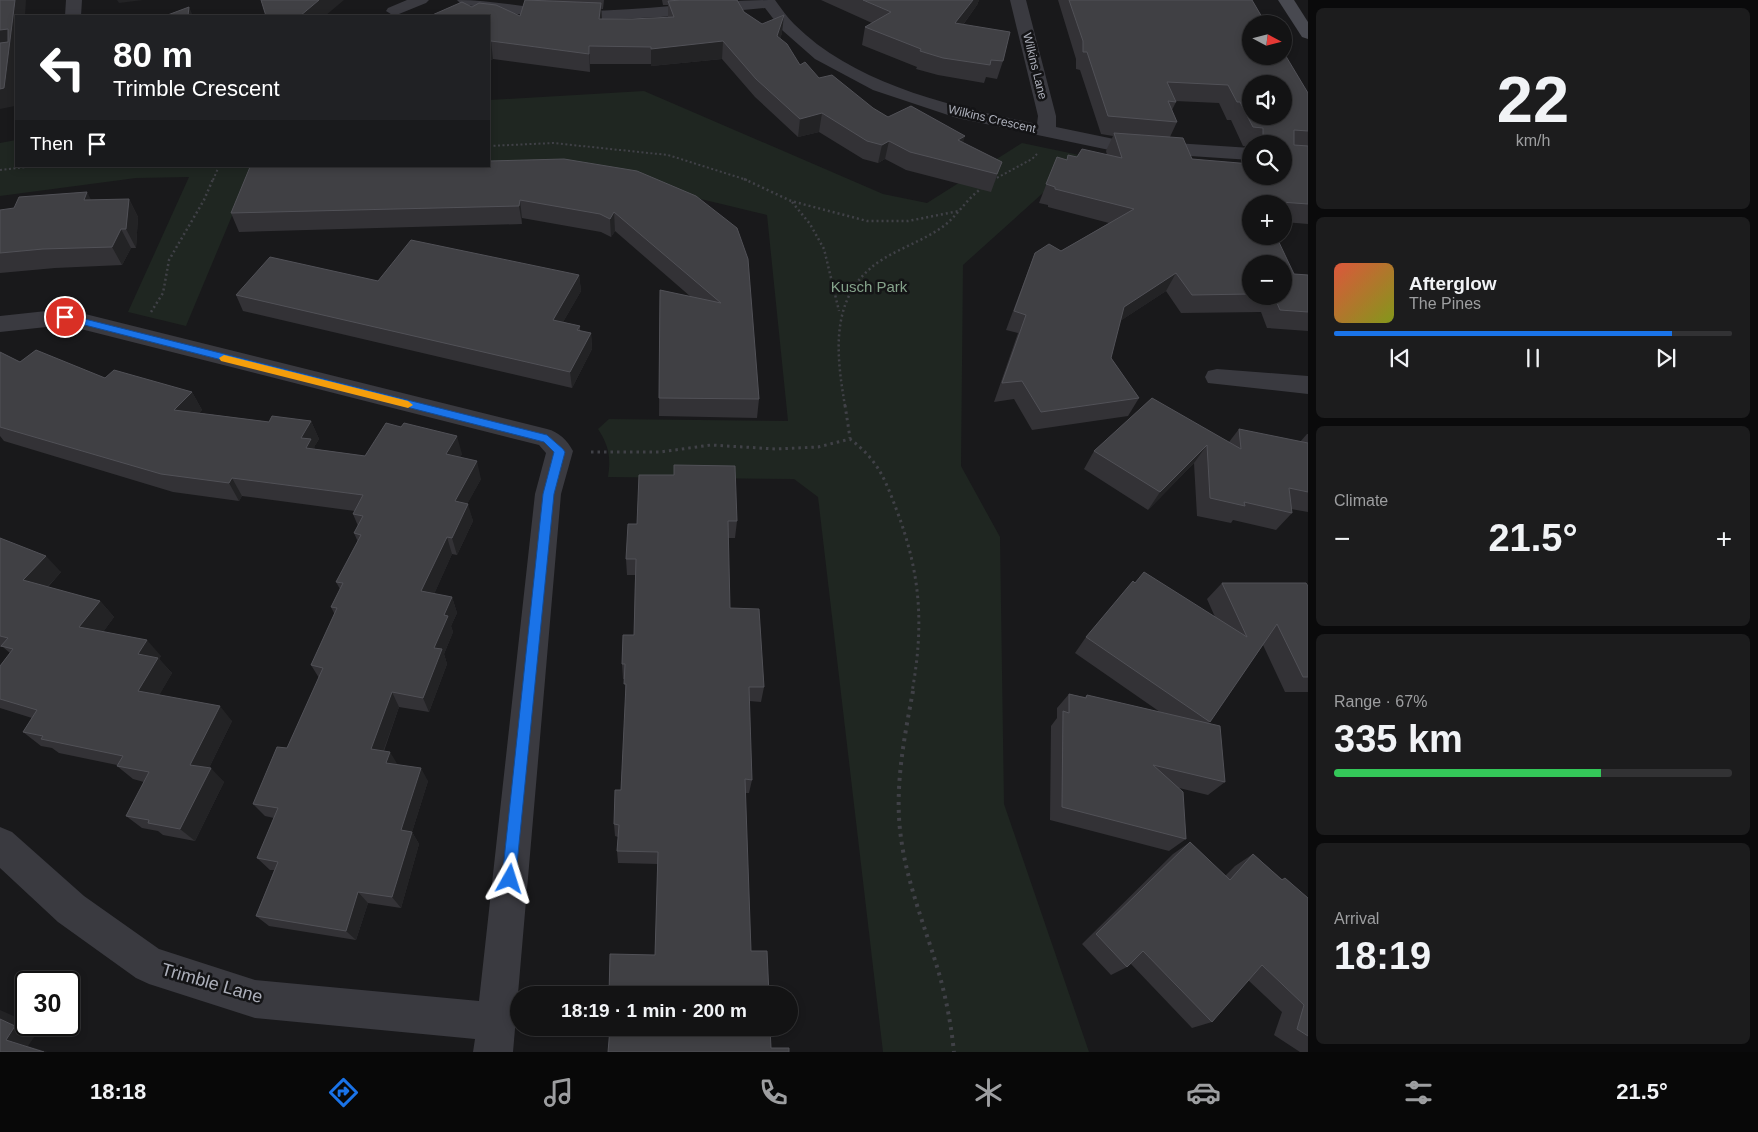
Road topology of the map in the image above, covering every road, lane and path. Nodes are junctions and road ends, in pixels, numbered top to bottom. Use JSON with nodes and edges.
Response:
{"nodes":[{"id":1,"x":74,"y":0,"type":"edge"},
{"id":2,"x":421,"y":0,"type":"edge"},
{"id":3,"x":465,"y":0,"type":"edge"},
{"id":4,"x":1018,"y":0,"type":"edge"},
{"id":5,"x":1286,"y":0,"type":"edge"},
{"id":6,"x":767,"y":1,"type":"edge"},
{"id":7,"x":484,"y":2,"type":"edge"},
{"id":8,"x":394,"y":11,"type":"dead end"},
{"id":9,"x":73,"y":15,"type":"edge"},
{"id":10,"x":1308,"y":34,"type":"edge"},
{"id":11,"x":1046,"y":132,"type":"junction"},
{"id":12,"x":490,"y":146,"type":"edge"},
{"id":13,"x":1039,"y":153,"type":"dead end"},
{"id":14,"x":1242,"y":153,"type":"edge"},
{"id":15,"x":26,"y":167,"type":"edge"},
{"id":16,"x":219,"y":167,"type":"edge"},
{"id":17,"x":0,"y":170,"type":"edge"},
{"id":18,"x":791,"y":201,"type":"junction"},
{"id":19,"x":959,"y":211,"type":"junction"},
{"id":20,"x":839,"y":312,"type":"junction"},
{"id":21,"x":150,"y":313,"type":"dead end"},
{"id":22,"x":0,"y":324,"type":"edge"},
{"id":23,"x":1217,"y":377,"type":"dead end"},
{"id":24,"x":1308,"y":386,"type":"edge"},
{"id":25,"x":850,"y":438,"type":"junction"},
{"id":26,"x":599,"y":453,"type":"dead end"},
{"id":27,"x":0,"y":844,"type":"edge"},
{"id":28,"x":494,"y":1037,"type":"edge"},
{"id":29,"x":954,"y":1052,"type":"edge"}],
"edges":[{"from":1,"to":9,"type":"street"},
{"from":2,"to":8,"type":"street"},
{"from":3,"to":7,"type":"street"},
{"from":4,"to":11,"type":"street","name":"Wilkins Lane"},
{"from":5,"to":10,"type":"street"},
{"from":6,"to":7,"type":"street"},
{"from":6,"to":11,"type":"street","name":"Wilkins Crescent"},
{"from":11,"to":14,"type":"street","name":"Wilkins Crescent"},
{"from":12,"to":18,"type":"path"},
{"from":13,"to":19,"type":"path"},
{"from":15,"to":17,"type":"path"},
{"from":16,"to":21,"type":"path"},
{"from":18,"to":19,"type":"path"},
{"from":18,"to":20,"type":"path"},
{"from":19,"to":20,"type":"path"},
{"from":20,"to":25,"type":"path"},
{"from":22,"to":28,"type":"street"},
{"from":23,"to":24,"type":"street"},
{"from":25,"to":26,"type":"path"},
{"from":25,"to":29,"type":"path"},
{"from":27,"to":28,"type":"street","name":"Trimble Lane"}]}
